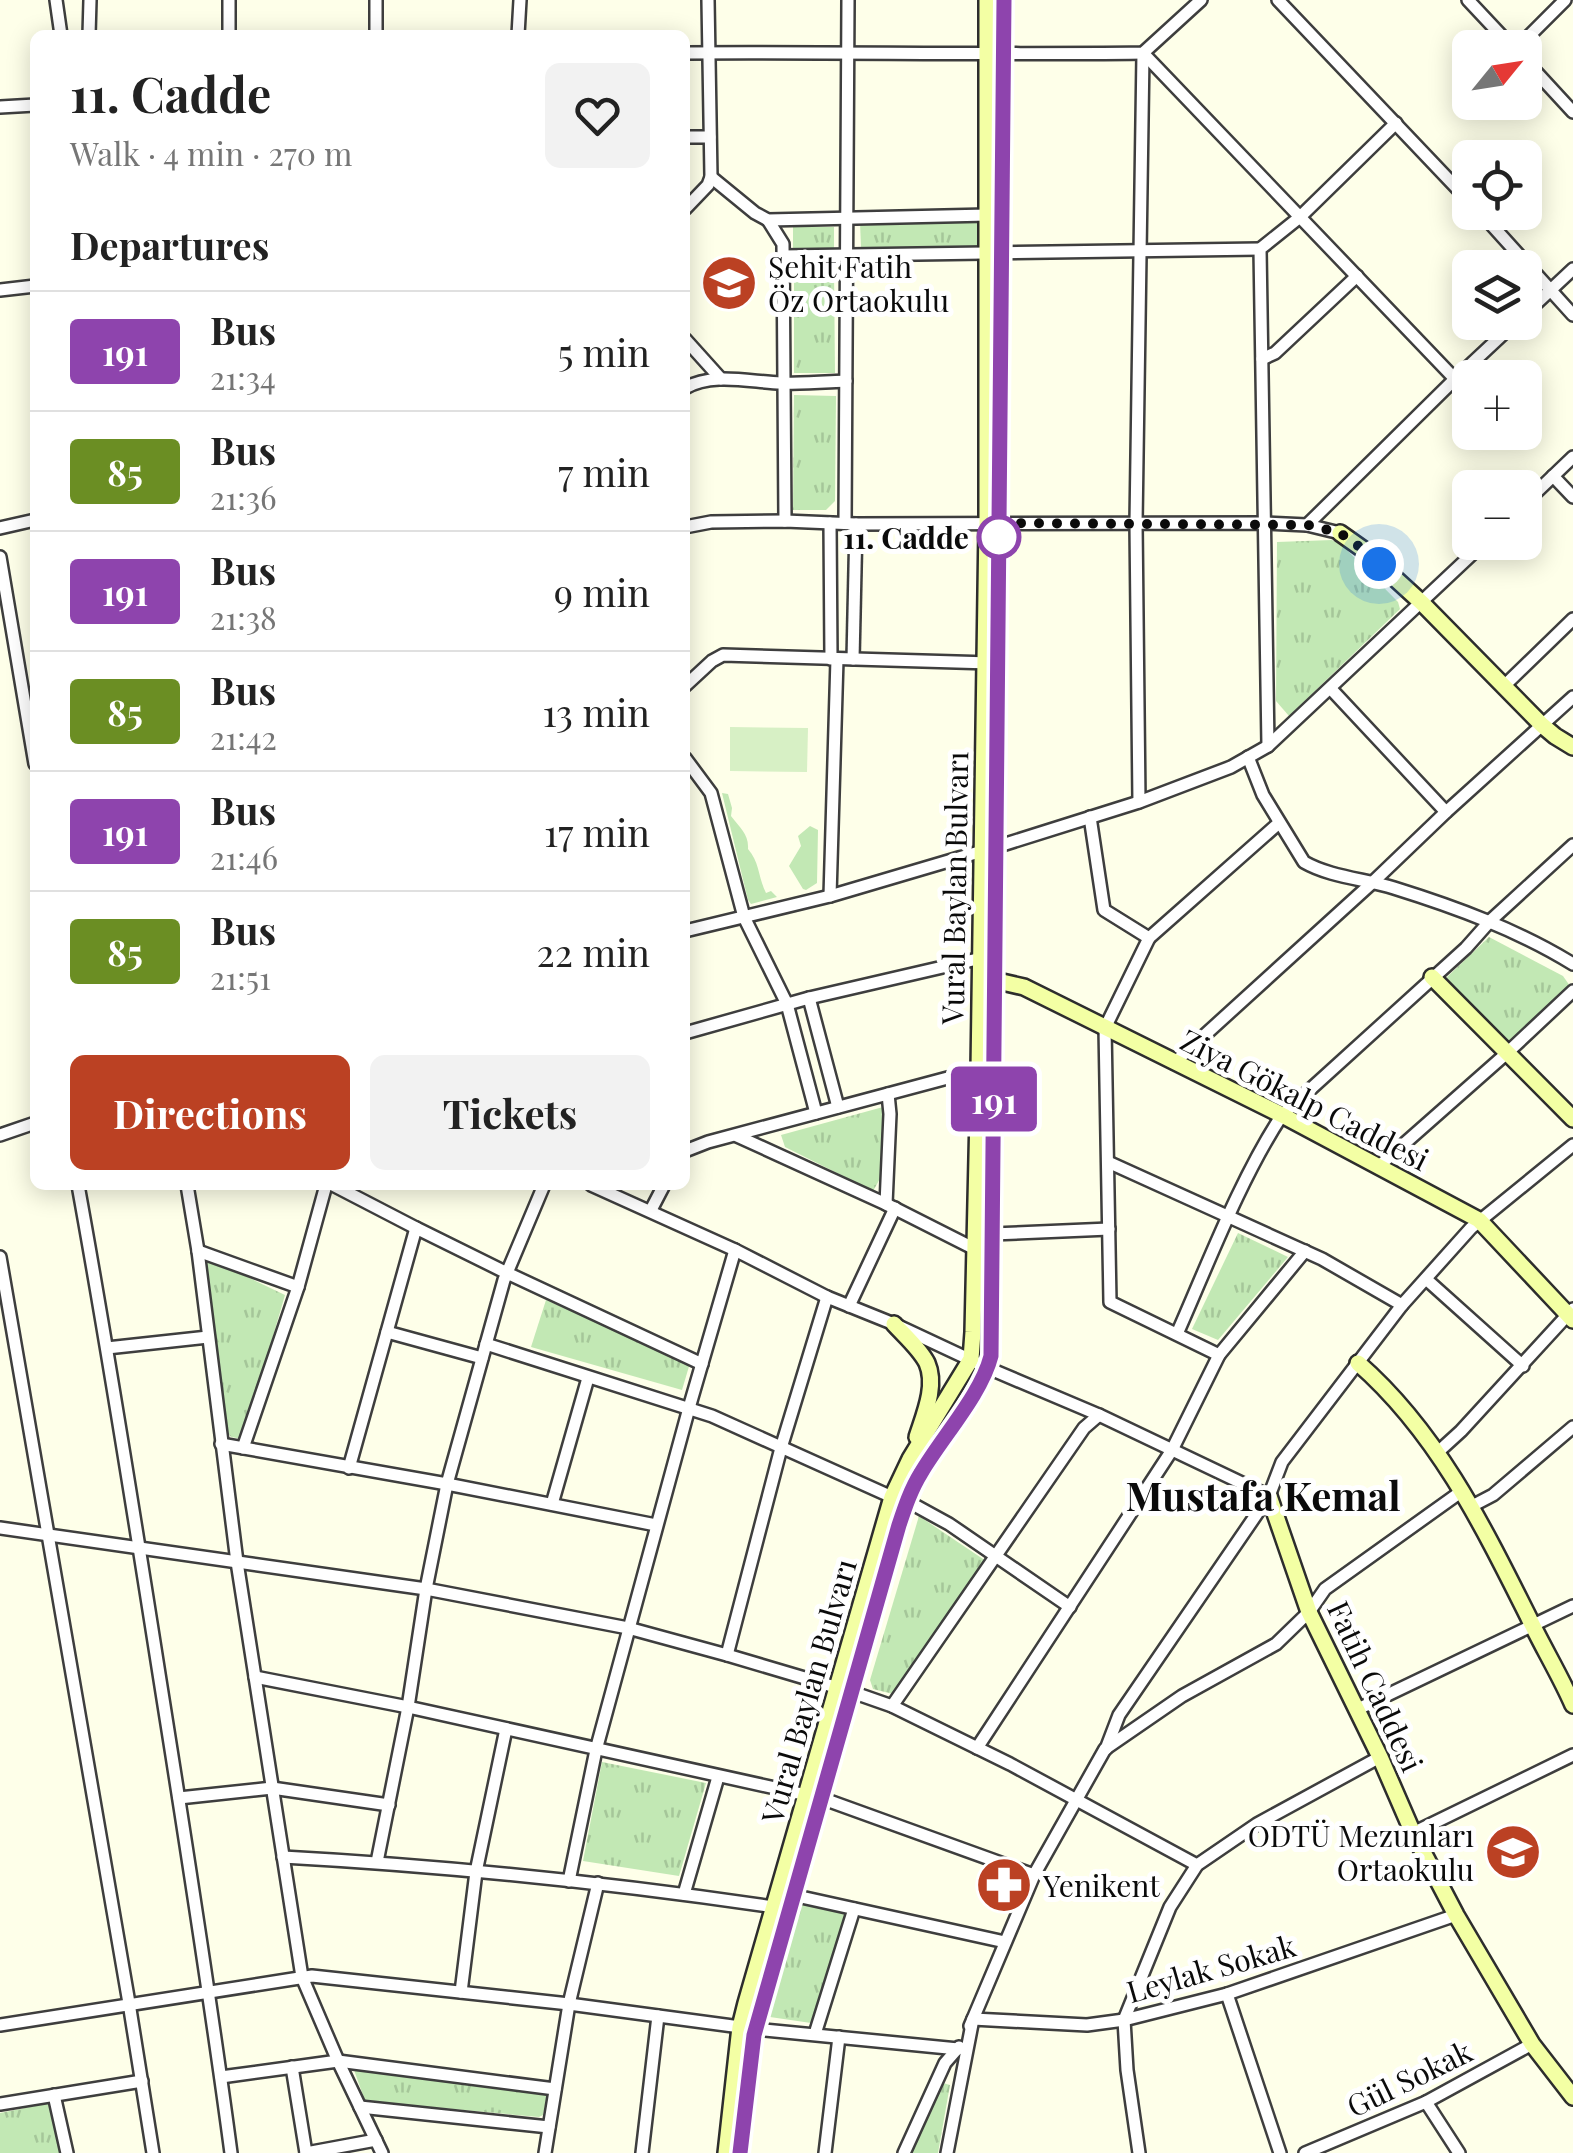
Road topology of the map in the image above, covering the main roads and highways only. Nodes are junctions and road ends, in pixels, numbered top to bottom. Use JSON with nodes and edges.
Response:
{"nodes":[{"id":1,"x":987,"y":0,"type":"edge"},
{"id":2,"x":1004,"y":0,"type":"edge"},
{"id":3,"x":996,"y":55,"type":"junction"},
{"id":4,"x":994,"y":253,"type":"junction"},
{"id":5,"x":1340,"y":533,"type":"road end"},
{"id":6,"x":1573,"y":747,"type":"edge"},
{"id":7,"x":1432,"y":978,"type":"road end"},
{"id":8,"x":987,"y":979,"type":"junction"},
{"id":9,"x":987,"y":1068,"type":"junction"},
{"id":10,"x":1573,"y":1119,"type":"edge"},
{"id":11,"x":1572,"y":1314,"type":"edge"},
{"id":12,"x":894,"y":1324,"type":"road end"},
{"id":13,"x":1358,"y":1362,"type":"road end"},
{"id":14,"x":910,"y":1459,"type":"junction"},
{"id":15,"x":1269,"y":1496,"type":"road end"},
{"id":16,"x":900,"y":1499,"type":"junction"},
{"id":17,"x":1573,"y":1705,"type":"edge"},
{"id":18,"x":814,"y":1796,"type":"junction"},
{"id":19,"x":748,"y":2028,"type":"junction"},
{"id":20,"x":1572,"y":2094,"type":"edge"},
{"id":21,"x":726,"y":2153,"type":"edge"},
{"id":22,"x":740,"y":2153,"type":"edge"}],
"edges":[{"from":1,"to":3,"type":"main road","name":"Vural Baylan Bulvarı"},
{"from":2,"to":3,"type":"main road","name":"Vural Baylan Bulvarı"},
{"from":3,"to":4,"type":"main road","name":"Vural Baylan Bulvarı"},
{"from":3,"to":4,"type":"main road","name":"Vural Baylan Bulvarı"},
{"from":4,"to":8,"type":"main road","name":"Vural Baylan Bulvarı"},
{"from":5,"to":6,"type":"main road"},
{"from":7,"to":10,"type":"main road"},
{"from":8,"to":9,"type":"main road","name":"Vural Baylan Bulvarı"},
{"from":8,"to":11,"type":"main road","name":"Ziya Gökalp Caddesi"},
{"from":9,"to":14,"type":"main road","name":"Vural Baylan Bulvarı"},
{"from":9,"to":16,"type":"main road","name":"Vural Baylan Bulvarı"},
{"from":12,"to":14,"type":"main road"},
{"from":13,"to":17,"type":"main road"},
{"from":14,"to":16,"type":"main road","name":"Vural Baylan Bulvarı"},
{"from":15,"to":20,"type":"main road","name":"Fatih Caddesi"},
{"from":16,"to":18,"type":"main road","name":"Vural Baylan Bulvarı"},
{"from":18,"to":19,"type":"main road","name":"Vural Baylan Bulvarı"},
{"from":18,"to":19,"type":"main road","name":"Vural Baylan Bulvarı"},
{"from":19,"to":21,"type":"main road","name":"Vural Baylan Bulvarı"},
{"from":19,"to":22,"type":"main road","name":"Vural Baylan Bulvarı"}]}
